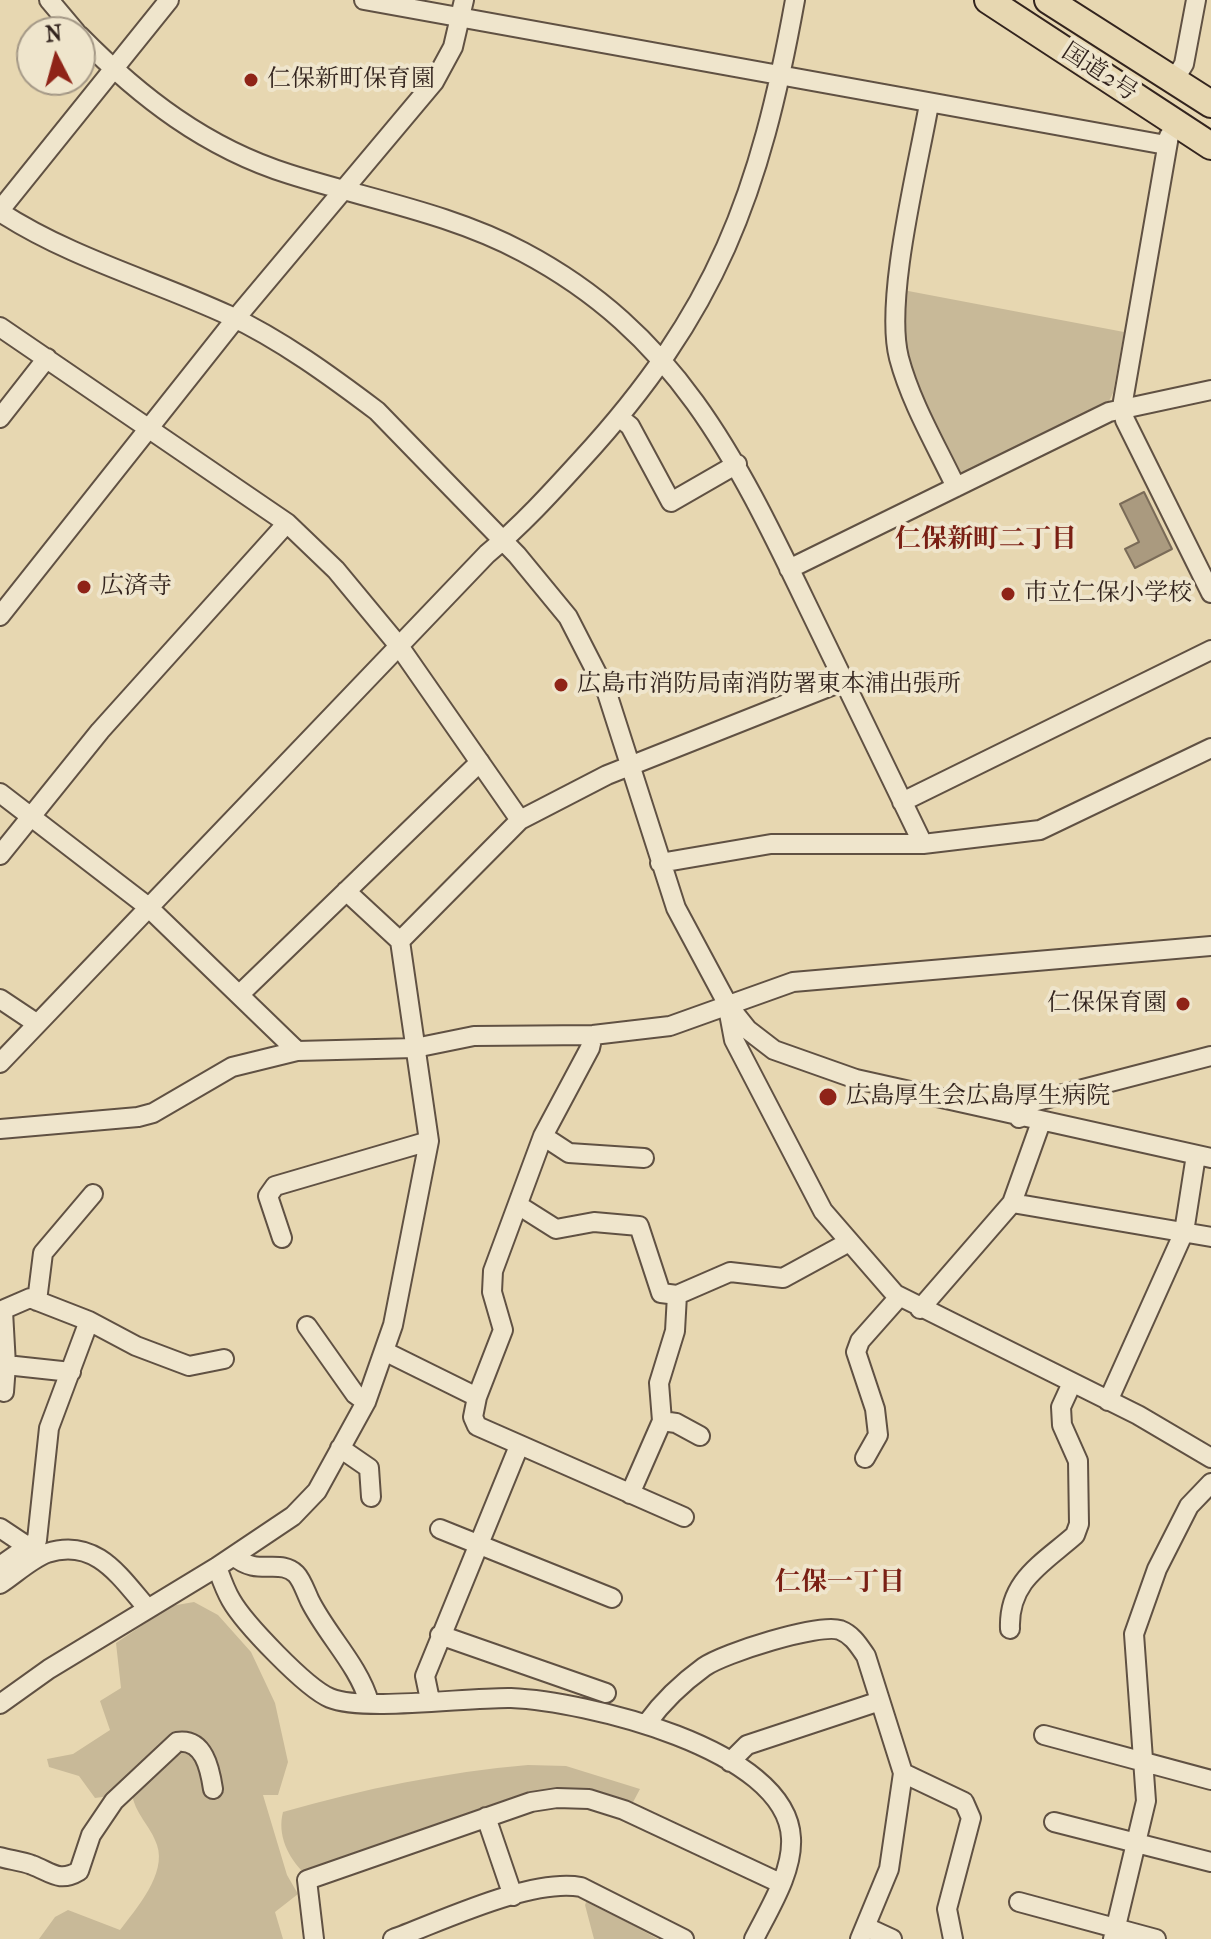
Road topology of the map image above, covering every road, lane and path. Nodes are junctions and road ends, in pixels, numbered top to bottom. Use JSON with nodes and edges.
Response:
{"nodes":[{"id":1,"x":49,"y":0,"type":"edge"},
{"id":2,"x":169,"y":0,"type":"edge"},
{"id":3,"x":364,"y":0,"type":"edge"},
{"id":4,"x":795,"y":0,"type":"edge"},
{"id":5,"x":988,"y":0,"type":"edge"},
{"id":6,"x":1048,"y":0,"type":"edge"},
{"id":7,"x":1196,"y":0,"type":"edge"},
{"id":8,"x":462,"y":9,"type":"edge"},
{"id":9,"x":63,"y":16,"type":"edge"},
{"id":10,"x":96,"y":53,"type":"edge"},
{"id":11,"x":113,"y":70,"type":"junction"},
{"id":12,"x":782,"y":75,"type":"junction"},
{"id":13,"x":1174,"y":80,"type":"junction"},
{"id":14,"x":929,"y":104,"type":"junction"},
{"id":15,"x":1211,"y":104,"type":"edge"},
{"id":16,"x":1172,"y":134,"type":"junction"},
{"id":17,"x":1211,"y":146,"type":"edge"},
{"id":18,"x":342,"y":190,"type":"junction"},
{"id":19,"x":0,"y":211,"type":"edge"},
{"id":20,"x":236,"y":319,"type":"junction"},
{"id":21,"x":0,"y":327,"type":"edge"},
{"id":22,"x":47,"y":358,"type":"junction"},
{"id":23,"x":663,"y":361,"type":"junction"},
{"id":24,"x":1211,"y":390,"type":"edge"},
{"id":25,"x":1122,"y":407,"type":"junction"},
{"id":26,"x":0,"y":418,"type":"edge"},
{"id":27,"x":620,"y":418,"type":"junction"},
{"id":28,"x":150,"y":428,"type":"junction"},
{"id":29,"x":737,"y":464,"type":"junction"},
{"id":30,"x":956,"y":487,"type":"junction"},
{"id":31,"x":287,"y":523,"type":"junction"},
{"id":32,"x":504,"y":540,"type":"junction"},
{"id":33,"x":789,"y":569,"type":"junction"},
{"id":34,"x":1211,"y":593,"type":"edge"},
{"id":35,"x":0,"y":616,"type":"edge"},
{"id":36,"x":399,"y":646,"type":"junction"},
{"id":37,"x":1211,"y":650,"type":"edge"},
{"id":38,"x":844,"y":681,"type":"junction"},
{"id":39,"x":1211,"y":748,"type":"edge"},
{"id":40,"x":480,"y":762,"type":"junction"},
{"id":41,"x":631,"y":766,"type":"junction"},
{"id":42,"x":0,"y":793,"type":"edge"},
{"id":43,"x":902,"y":802,"type":"junction"},
{"id":44,"x":31,"y":817,"type":"junction"},
{"id":45,"x":520,"y":820,"type":"junction"},
{"id":46,"x":923,"y":844,"type":"junction"},
{"id":47,"x":0,"y":855,"type":"edge"},
{"id":48,"x":660,"y":863,"type":"junction"},
{"id":49,"x":346,"y":891,"type":"junction"},
{"id":50,"x":147,"y":906,"type":"junction"},
{"id":51,"x":400,"y":941,"type":"junction"},
{"id":52,"x":1211,"y":946,"type":"edge"},
{"id":53,"x":240,"y":994,"type":"junction"},
{"id":54,"x":0,"y":999,"type":"edge"},
{"id":55,"x":728,"y":1005,"type":"junction"},
{"id":56,"x":36,"y":1023,"type":"junction"},
{"id":57,"x":593,"y":1035,"type":"junction"},
{"id":58,"x":415,"y":1048,"type":"junction"},
{"id":59,"x":297,"y":1051,"type":"junction"},
{"id":60,"x":1211,"y":1056,"type":"edge"},
{"id":61,"x":0,"y":1063,"type":"edge"},
{"id":62,"x":1019,"y":1118,"type":"junction"},
{"id":63,"x":1041,"y":1122,"type":"junction"},
{"id":64,"x":0,"y":1129,"type":"edge"},
{"id":65,"x":543,"y":1136,"type":"junction"},
{"id":66,"x":429,"y":1141,"type":"junction"},
{"id":67,"x":1203,"y":1156,"type":"edge"},
{"id":68,"x":644,"y":1158,"type":"dead end"},
{"id":69,"x":93,"y":1194,"type":"dead end"},
{"id":70,"x":1012,"y":1203,"type":"junction"},
{"id":71,"x":518,"y":1205,"type":"junction"},
{"id":72,"x":1184,"y":1232,"type":"junction"},
{"id":73,"x":1211,"y":1237,"type":"edge"},
{"id":74,"x":282,"y":1238,"type":"dead end"},
{"id":75,"x":849,"y":1242,"type":"junction"},
{"id":76,"x":677,"y":1295,"type":"junction"},
{"id":77,"x":899,"y":1297,"type":"junction"},
{"id":78,"x":37,"y":1301,"type":"junction"},
{"id":79,"x":920,"y":1309,"type":"junction"},
{"id":80,"x":1,"y":1311,"type":"edge"},
{"id":81,"x":89,"y":1321,"type":"junction"},
{"id":82,"x":307,"y":1326,"type":"dead end"},
{"id":83,"x":386,"y":1352,"type":"junction"},
{"id":84,"x":224,"y":1359,"type":"dead end"},
{"id":85,"x":6,"y":1365,"type":"junction"},
{"id":86,"x":71,"y":1372,"type":"junction"},
{"id":87,"x":1072,"y":1383,"type":"junction"},
{"id":88,"x":4,"y":1392,"type":"dead end"},
{"id":89,"x":477,"y":1397,"type":"junction"},
{"id":90,"x":1108,"y":1401,"type":"junction"},
{"id":91,"x":366,"y":1402,"type":"junction"},
{"id":92,"x":662,"y":1421,"type":"junction"},
{"id":93,"x":700,"y":1436,"type":"dead end"},
{"id":94,"x":519,"y":1446,"type":"junction"},
{"id":95,"x":340,"y":1448,"type":"junction"},
{"id":96,"x":865,"y":1458,"type":"dead end"},
{"id":97,"x":1211,"y":1458,"type":"edge"},
{"id":98,"x":1211,"y":1483,"type":"edge"},
{"id":99,"x":630,"y":1494,"type":"junction"},
{"id":100,"x":371,"y":1497,"type":"dead end"},
{"id":101,"x":684,"y":1517,"type":"dead end"},
{"id":102,"x":0,"y":1528,"type":"edge"},
{"id":103,"x":440,"y":1529,"type":"dead end"},
{"id":104,"x":476,"y":1544,"type":"junction"},
{"id":105,"x":27,"y":1546,"type":"junction"},
{"id":106,"x":234,"y":1556,"type":"junction"},
{"id":107,"x":0,"y":1566,"type":"edge"},
{"id":108,"x":217,"y":1567,"type":"junction"},
{"id":109,"x":0,"y":1584,"type":"edge"},
{"id":110,"x":612,"y":1598,"type":"dead end"},
{"id":111,"x":148,"y":1609,"type":"junction"},
{"id":112,"x":1010,"y":1629,"type":"dead end"},
{"id":113,"x":440,"y":1635,"type":"junction"},
{"id":114,"x":606,"y":1693,"type":"dead end"},
{"id":115,"x":430,"y":1700,"type":"junction"},
{"id":116,"x":880,"y":1701,"type":"junction"},
{"id":117,"x":369,"y":1702,"type":"junction"},
{"id":118,"x":0,"y":1704,"type":"edge"},
{"id":119,"x":647,"y":1723,"type":"junction"},
{"id":120,"x":1044,"y":1735,"type":"dead end"},
{"id":121,"x":730,"y":1762,"type":"junction"},
{"id":122,"x":1145,"y":1765,"type":"junction"},
{"id":123,"x":903,"y":1773,"type":"junction"},
{"id":124,"x":1211,"y":1780,"type":"edge"},
{"id":125,"x":213,"y":1789,"type":"dead end"},
{"id":126,"x":486,"y":1817,"type":"junction"},
{"id":127,"x":1054,"y":1822,"type":"dead end"},
{"id":128,"x":1137,"y":1843,"type":"junction"},
{"id":129,"x":0,"y":1857,"type":"edge"},
{"id":130,"x":1211,"y":1862,"type":"edge"},
{"id":131,"x":780,"y":1883,"type":"junction"},
{"id":132,"x":513,"y":1896,"type":"junction"},
{"id":133,"x":1019,"y":1902,"type":"dead end"},
{"id":134,"x":863,"y":1933,"type":"edge"},
{"id":135,"x":1114,"y":1934,"type":"edge"},
{"id":136,"x":314,"y":1939,"type":"edge"},
{"id":137,"x":393,"y":1939,"type":"edge"},
{"id":138,"x":684,"y":1939,"type":"edge"},
{"id":139,"x":754,"y":1939,"type":"edge"},
{"id":140,"x":892,"y":1939,"type":"edge"},
{"id":141,"x":953,"y":1939,"type":"edge"},
{"id":142,"x":1156,"y":1939,"type":"edge"}],
"edges":[{"from":1,"to":9,"type":"street"},
{"from":2,"to":11,"type":"street"},
{"from":3,"to":8,"type":"street"},
{"from":4,"to":12,"type":"street"},
{"from":5,"to":16,"type":"highway","name":"国道2号"},
{"from":6,"to":13,"type":"highway","name":"国道2号"},
{"from":7,"to":13,"type":"street"},
{"from":8,"to":12,"type":"street"},
{"from":8,"to":18,"type":"street"},
{"from":10,"to":11,"type":"street"},
{"from":11,"to":18,"type":"street"},
{"from":11,"to":19,"type":"street"},
{"from":12,"to":14,"type":"street"},
{"from":12,"to":23,"type":"street"},
{"from":13,"to":15,"type":"highway","name":"国道2号"},
{"from":14,"to":16,"type":"street"},
{"from":14,"to":30,"type":"street"},
{"from":16,"to":17,"type":"highway","name":"国道2号"},
{"from":16,"to":25,"type":"street"},
{"from":18,"to":20,"type":"street"},
{"from":18,"to":23,"type":"street"},
{"from":19,"to":20,"type":"street"},
{"from":20,"to":28,"type":"street"},
{"from":20,"to":32,"type":"street"},
{"from":21,"to":22,"type":"street"},
{"from":22,"to":26,"type":"street"},
{"from":22,"to":28,"type":"street"},
{"from":23,"to":27,"type":"street"},
{"from":23,"to":29,"type":"street"},
{"from":24,"to":25,"type":"street"},
{"from":25,"to":30,"type":"street"},
{"from":25,"to":34,"type":"street"},
{"from":27,"to":29,"type":"street"},
{"from":27,"to":32,"type":"street"},
{"from":28,"to":31,"type":"street"},
{"from":28,"to":35,"type":"street"},
{"from":29,"to":33,"type":"street"},
{"from":30,"to":33,"type":"street"},
{"from":31,"to":36,"type":"street"},
{"from":31,"to":44,"type":"street"},
{"from":32,"to":36,"type":"street"},
{"from":32,"to":41,"type":"street"},
{"from":33,"to":38,"type":"street"},
{"from":36,"to":40,"type":"street"},
{"from":36,"to":50,"type":"street"},
{"from":37,"to":43,"type":"street"},
{"from":38,"to":41,"type":"street"},
{"from":38,"to":43,"type":"street"},
{"from":39,"to":46,"type":"street"},
{"from":40,"to":45,"type":"street"},
{"from":40,"to":49,"type":"street"},
{"from":41,"to":45,"type":"street"},
{"from":41,"to":48,"type":"street"},
{"from":42,"to":44,"type":"street"},
{"from":43,"to":46,"type":"street"},
{"from":44,"to":47,"type":"street"},
{"from":44,"to":50,"type":"street"},
{"from":45,"to":51,"type":"street"},
{"from":46,"to":48,"type":"street"},
{"from":48,"to":55,"type":"street"},
{"from":49,"to":51,"type":"street"},
{"from":49,"to":53,"type":"street"},
{"from":50,"to":53,"type":"street"},
{"from":50,"to":56,"type":"street"},
{"from":51,"to":58,"type":"street"},
{"from":52,"to":55,"type":"street"},
{"from":53,"to":59,"type":"street"},
{"from":54,"to":56,"type":"street"},
{"from":55,"to":57,"type":"street"},
{"from":55,"to":62,"type":"street"},
{"from":55,"to":75,"type":"street"},
{"from":56,"to":61,"type":"street"},
{"from":57,"to":58,"type":"street"},
{"from":57,"to":65,"type":"street"},
{"from":58,"to":59,"type":"street"},
{"from":58,"to":66,"type":"street"},
{"from":59,"to":64,"type":"street"},
{"from":60,"to":62,"type":"street"},
{"from":62,"to":63,"type":"street"},
{"from":63,"to":67,"type":"street"},
{"from":63,"to":70,"type":"street"},
{"from":65,"to":68,"type":"street"},
{"from":65,"to":71,"type":"street"},
{"from":66,"to":74,"type":"street"},
{"from":66,"to":83,"type":"street"},
{"from":67,"to":72,"type":"street"},
{"from":69,"to":78,"type":"street"},
{"from":70,"to":72,"type":"street"},
{"from":70,"to":79,"type":"street"},
{"from":71,"to":76,"type":"street"},
{"from":71,"to":89,"type":"street"},
{"from":72,"to":73,"type":"street"},
{"from":72,"to":90,"type":"street"},
{"from":75,"to":76,"type":"street"},
{"from":75,"to":77,"type":"street"},
{"from":76,"to":92,"type":"street"},
{"from":77,"to":79,"type":"street"},
{"from":77,"to":96,"type":"street"},
{"from":78,"to":80,"type":"street"},
{"from":78,"to":81,"type":"street"},
{"from":79,"to":87,"type":"street"},
{"from":80,"to":85,"type":"street"},
{"from":81,"to":84,"type":"street"},
{"from":81,"to":86,"type":"street"},
{"from":82,"to":91,"type":"street"},
{"from":83,"to":89,"type":"street"},
{"from":83,"to":91,"type":"street"},
{"from":85,"to":86,"type":"street"},
{"from":85,"to":88,"type":"street"},
{"from":86,"to":105,"type":"street"},
{"from":87,"to":90,"type":"street"},
{"from":87,"to":112,"type":"street"},
{"from":89,"to":94,"type":"street"},
{"from":90,"to":97,"type":"street"},
{"from":91,"to":95,"type":"street"},
{"from":92,"to":93,"type":"street"},
{"from":92,"to":99,"type":"street"},
{"from":94,"to":99,"type":"street"},
{"from":94,"to":104,"type":"street"},
{"from":95,"to":100,"type":"street"},
{"from":95,"to":106,"type":"street"},
{"from":98,"to":122,"type":"street"},
{"from":99,"to":101,"type":"street"},
{"from":102,"to":105,"type":"street"},
{"from":103,"to":104,"type":"street"},
{"from":104,"to":110,"type":"street"},
{"from":104,"to":113,"type":"street"},
{"from":105,"to":107,"type":"street"},
{"from":106,"to":108,"type":"street"},
{"from":106,"to":117,"type":"street"},
{"from":108,"to":111,"type":"street"},
{"from":108,"to":117,"type":"street"},
{"from":109,"to":111,"type":"street"},
{"from":111,"to":118,"type":"street"},
{"from":113,"to":114,"type":"street"},
{"from":113,"to":115,"type":"street"},
{"from":115,"to":117,"type":"street"},
{"from":115,"to":119,"type":"street"},
{"from":116,"to":119,"type":"street"},
{"from":116,"to":121,"type":"street"},
{"from":116,"to":123,"type":"street"},
{"from":119,"to":121,"type":"street"},
{"from":120,"to":122,"type":"street"},
{"from":121,"to":131,"type":"street"},
{"from":122,"to":124,"type":"street"},
{"from":122,"to":128,"type":"street"},
{"from":123,"to":134,"type":"street"},
{"from":123,"to":141,"type":"street"},
{"from":125,"to":129,"type":"street"},
{"from":126,"to":131,"type":"street"},
{"from":126,"to":132,"type":"street"},
{"from":126,"to":136,"type":"street"},
{"from":127,"to":128,"type":"street"},
{"from":128,"to":130,"type":"street"},
{"from":128,"to":135,"type":"street"},
{"from":131,"to":139,"type":"street"},
{"from":132,"to":137,"type":"street"},
{"from":132,"to":138,"type":"street"},
{"from":133,"to":135,"type":"street"},
{"from":134,"to":140,"type":"street"},
{"from":135,"to":142,"type":"street"}]}
